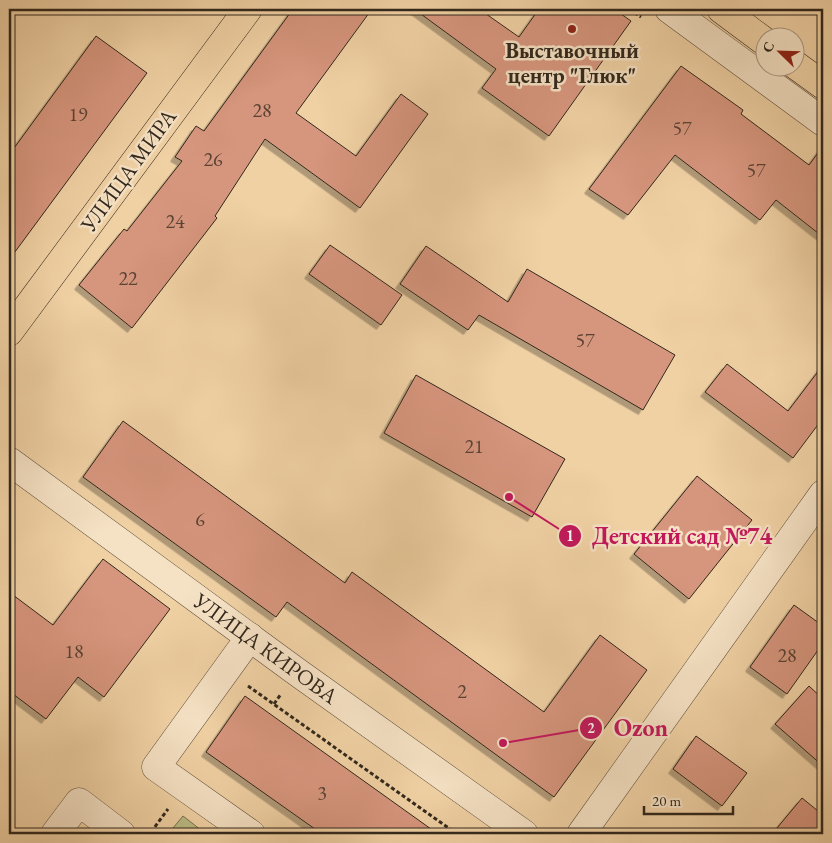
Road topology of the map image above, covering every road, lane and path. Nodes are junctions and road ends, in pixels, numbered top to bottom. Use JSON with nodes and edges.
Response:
{"nodes":[{"id":1,"x":248,"y":9,"type":"edge"},
{"id":2,"x":669,"y":9,"type":"edge"},
{"id":3,"x":721,"y":9,"type":"edge"},
{"id":4,"x":754,"y":34,"type":"edge"},
{"id":5,"x":804,"y":71,"type":"edge"},
{"id":6,"x":823,"y":85,"type":"edge"},
{"id":7,"x":823,"y":122,"type":"edge"},
{"id":8,"x":9,"y":332,"type":"edge"},
{"id":9,"x":9,"y":460,"type":"edge"},
{"id":10,"x":823,"y":494,"type":"edge"},
{"id":11,"x":250,"y":637,"type":"junction"},
{"id":12,"x":243,"y":684,"type":"dead end"},
{"id":13,"x":184,"y":786,"type":"junction"},
{"id":14,"x":153,"y":828,"type":"dead end"},
{"id":15,"x":55,"y":834,"type":"edge"},
{"id":16,"x":121,"y":834,"type":"edge"},
{"id":17,"x":251,"y":834,"type":"edge"},
{"id":18,"x":457,"y":834,"type":"edge"},
{"id":19,"x":524,"y":834,"type":"edge"},
{"id":20,"x":581,"y":834,"type":"edge"}],
"edges":[{"from":1,"to":8,"type":"main road","name":"УЛИЦА МИРА"},
{"from":2,"to":7,"type":"street"},
{"from":3,"to":4,"type":"main road"},
{"from":5,"to":6,"type":"main road"},
{"from":9,"to":11,"type":"street","name":"УЛИЦА КИРОВА"},
{"from":10,"to":20,"type":"street"},
{"from":11,"to":13,"type":"street"},
{"from":11,"to":19,"type":"street","name":"УЛИЦА КИРОВА"},
{"from":12,"to":18,"type":"path"},
{"from":13,"to":14,"type":"path"},
{"from":13,"to":17,"type":"street"},
{"from":15,"to":16,"type":"street"}]}
